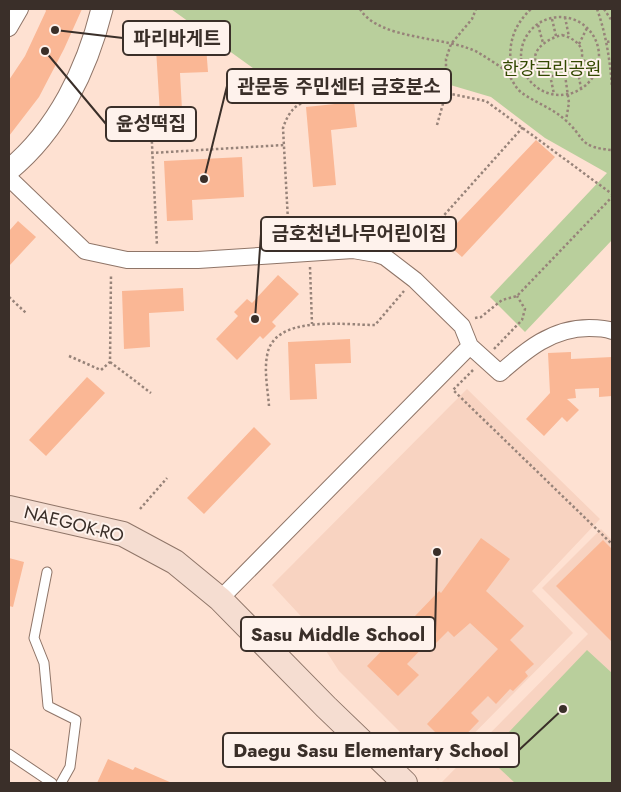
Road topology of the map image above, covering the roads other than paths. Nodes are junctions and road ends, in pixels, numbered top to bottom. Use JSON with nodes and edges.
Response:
{"nodes":[{"id":1,"x":20,"y":9,"type":"edge"},
{"id":2,"x":102,"y":9,"type":"edge"},
{"id":3,"x":9,"y":28,"type":"edge"},
{"id":4,"x":9,"y":170,"type":"edge"},
{"id":5,"x":9,"y":178,"type":"edge"},
{"id":6,"x":612,"y":331,"type":"edge"},
{"id":7,"x":470,"y":346,"type":"junction"},
{"id":8,"x":9,"y":508,"type":"edge"},
{"id":9,"x":47,"y":572,"type":"dead end"},
{"id":10,"x":220,"y":599,"type":"junction"},
{"id":11,"x":9,"y":754,"type":"edge"},
{"id":12,"x":52,"y":783,"type":"edge"},
{"id":13,"x":61,"y":783,"type":"edge"},
{"id":14,"x":405,"y":783,"type":"edge"}],
"edges":[{"from":1,"to":3,"type":"street"},
{"from":2,"to":4,"type":"street"},
{"from":5,"to":7,"type":"street"},
{"from":6,"to":7,"type":"street"},
{"from":7,"to":10,"type":"street"},
{"from":8,"to":10,"type":"main road","name":"NAEGOK-RO"},
{"from":9,"to":13,"type":"lane"},
{"from":10,"to":14,"type":"main road","name":"NAEGOK-RO"},
{"from":11,"to":12,"type":"lane"}]}
